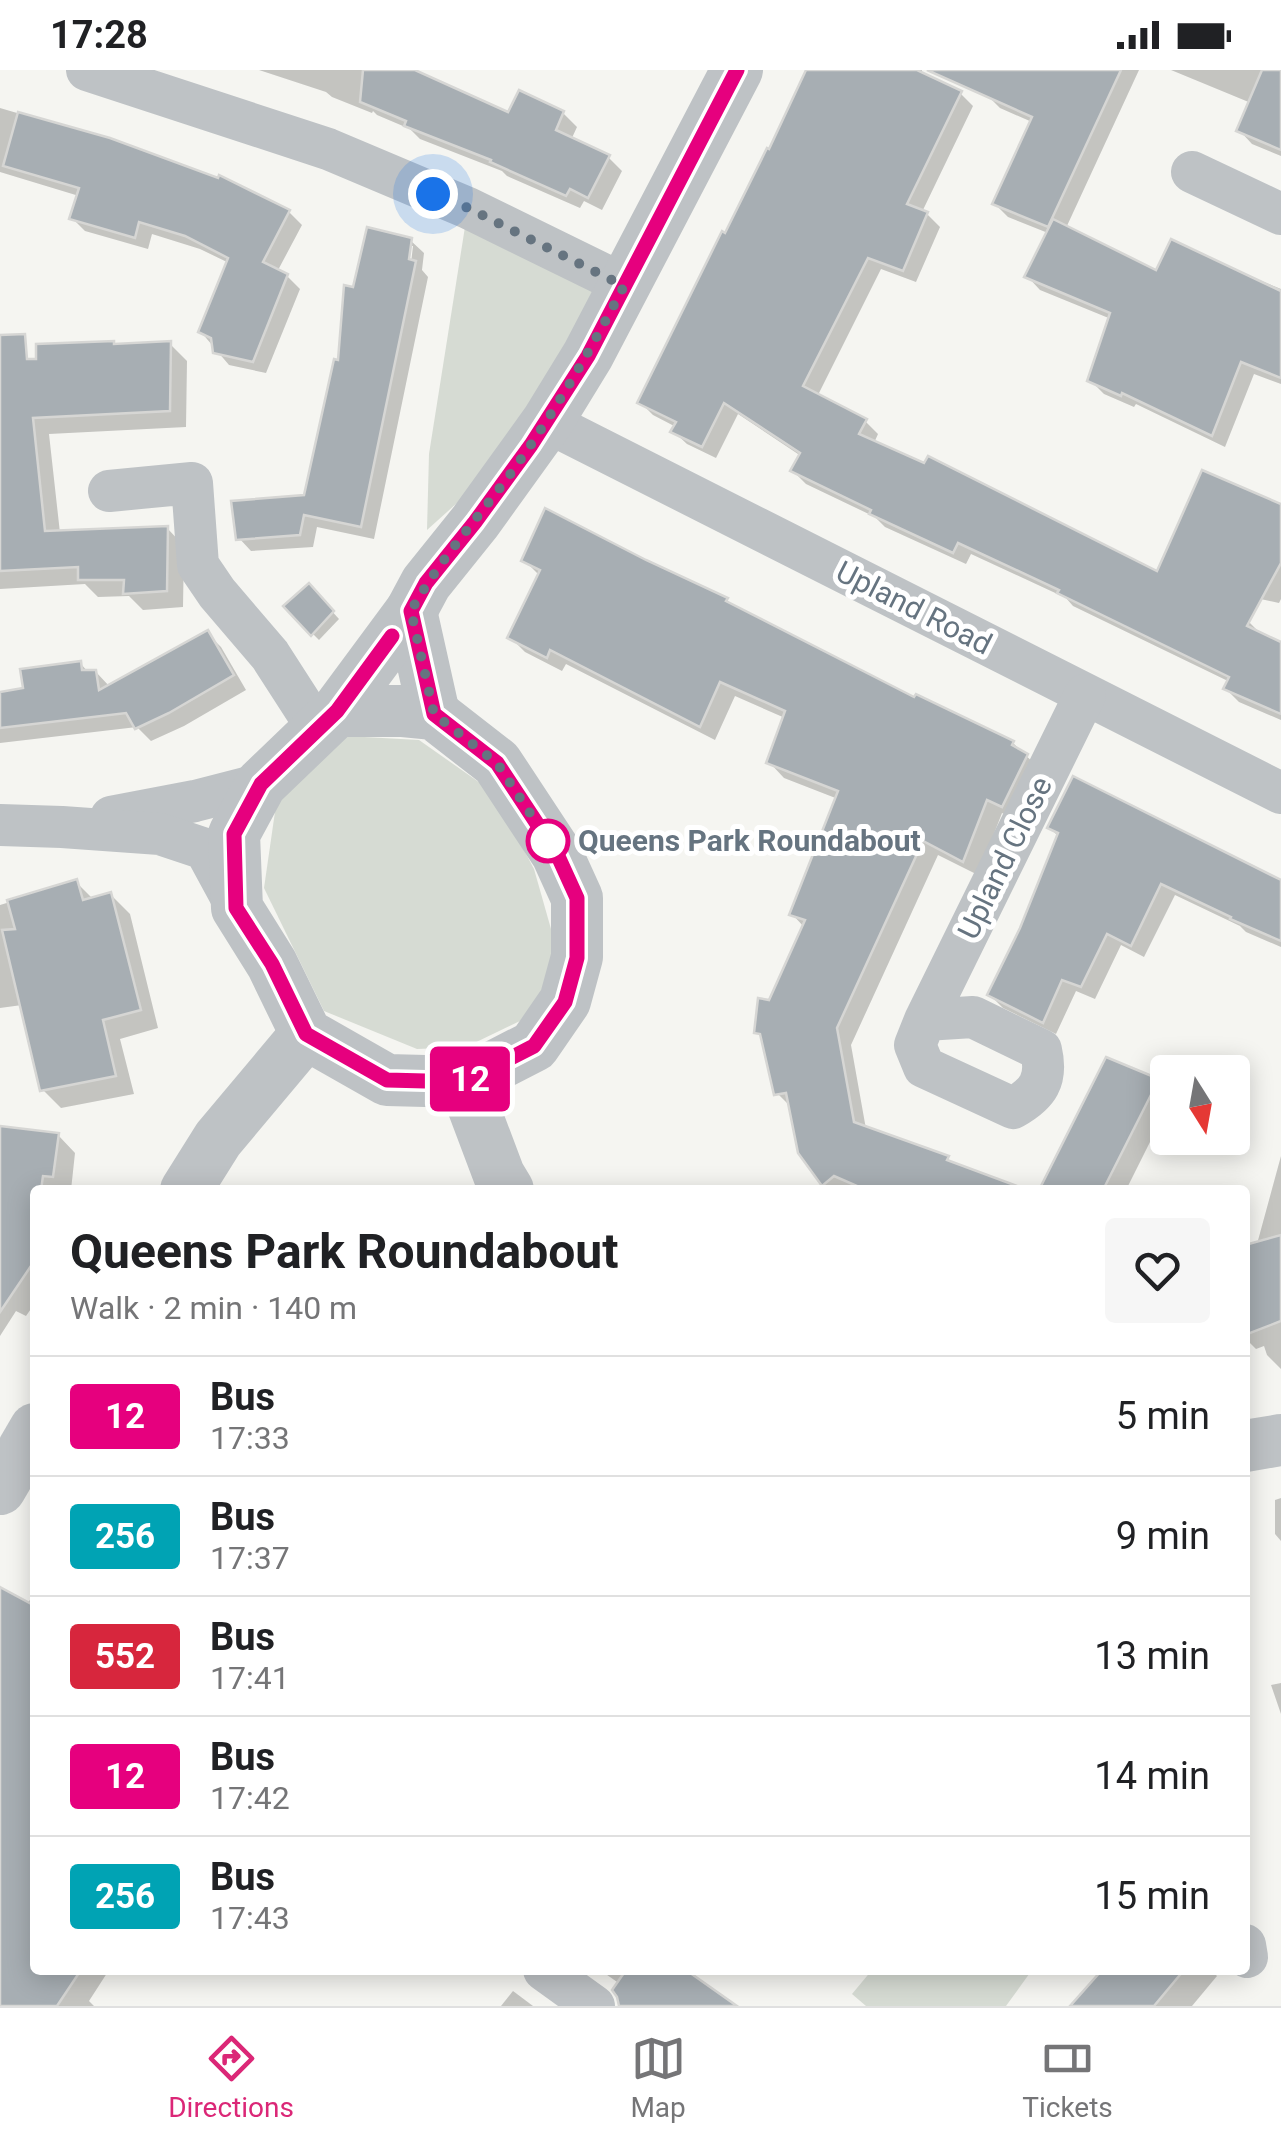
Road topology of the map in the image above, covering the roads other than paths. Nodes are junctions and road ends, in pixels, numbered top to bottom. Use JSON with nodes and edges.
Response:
{"nodes":[{"id":1,"x":87,"y":70,"type":"edge"},
{"id":2,"x":737,"y":70,"type":"edge"},
{"id":3,"x":1192,"y":172,"type":"dead end"},
{"id":4,"x":1281,"y":214,"type":"edge"},
{"id":5,"x":624,"y":286,"type":"junction"},
{"id":6,"x":547,"y":422,"type":"junction"},
{"id":7,"x":109,"y":491,"type":"dead end"},
{"id":8,"x":411,"y":611,"type":"junction"},
{"id":9,"x":1085,"y":695,"type":"junction"},
{"id":10,"x":434,"y":714,"type":"junction"},
{"id":11,"x":327,"y":719,"type":"junction"},
{"id":12,"x":261,"y":784,"type":"junction"},
{"id":13,"x":1281,"y":792,"type":"edge"},
{"id":14,"x":0,"y":825,"type":"edge"},
{"id":15,"x":62,"y":826,"type":"junction"},
{"id":16,"x":236,"y":908,"type":"junction"},
{"id":17,"x":925,"y":1020,"type":"dead end"},
{"id":18,"x":306,"y":1034,"type":"junction"},
{"id":19,"x":464,"y":1082,"type":"junction"},
{"id":20,"x":189,"y":1185,"type":"edge"},
{"id":21,"x":505,"y":1185,"type":"edge"},
{"id":22,"x":30,"y":1437,"type":"edge"},
{"id":23,"x":1281,"y":1440,"type":"edge"},
{"id":24,"x":1250,"y":1445,"type":"edge"},
{"id":25,"x":0,"y":1488,"type":"edge"},
{"id":26,"x":551,"y":1975,"type":"edge"},
{"id":27,"x":594,"y":2006,"type":"edge"}],
"edges":[{"from":1,"to":5,"type":"street"},
{"from":2,"to":5,"type":"street"},
{"from":3,"to":4,"type":"street"},
{"from":5,"to":6,"type":"street"},
{"from":6,"to":8,"type":"street"},
{"from":6,"to":9,"type":"street","name":"Upland Road"},
{"from":7,"to":11,"type":"street"},
{"from":8,"to":10,"type":"street"},
{"from":8,"to":11,"type":"street"},
{"from":9,"to":13,"type":"street","name":"Upland Road"},
{"from":9,"to":17,"type":"street","name":"Upland Close"},
{"from":10,"to":11,"type":"street"},
{"from":10,"to":19,"type":"street"},
{"from":11,"to":12,"type":"street"},
{"from":12,"to":15,"type":"street"},
{"from":12,"to":16,"type":"street"},
{"from":14,"to":15,"type":"street"},
{"from":15,"to":16,"type":"street"},
{"from":16,"to":18,"type":"street"},
{"from":18,"to":19,"type":"street"},
{"from":18,"to":20,"type":"street"},
{"from":19,"to":21,"type":"street"},
{"from":22,"to":25,"type":"street"},
{"from":23,"to":24,"type":"street"},
{"from":26,"to":27,"type":"street"}]}
